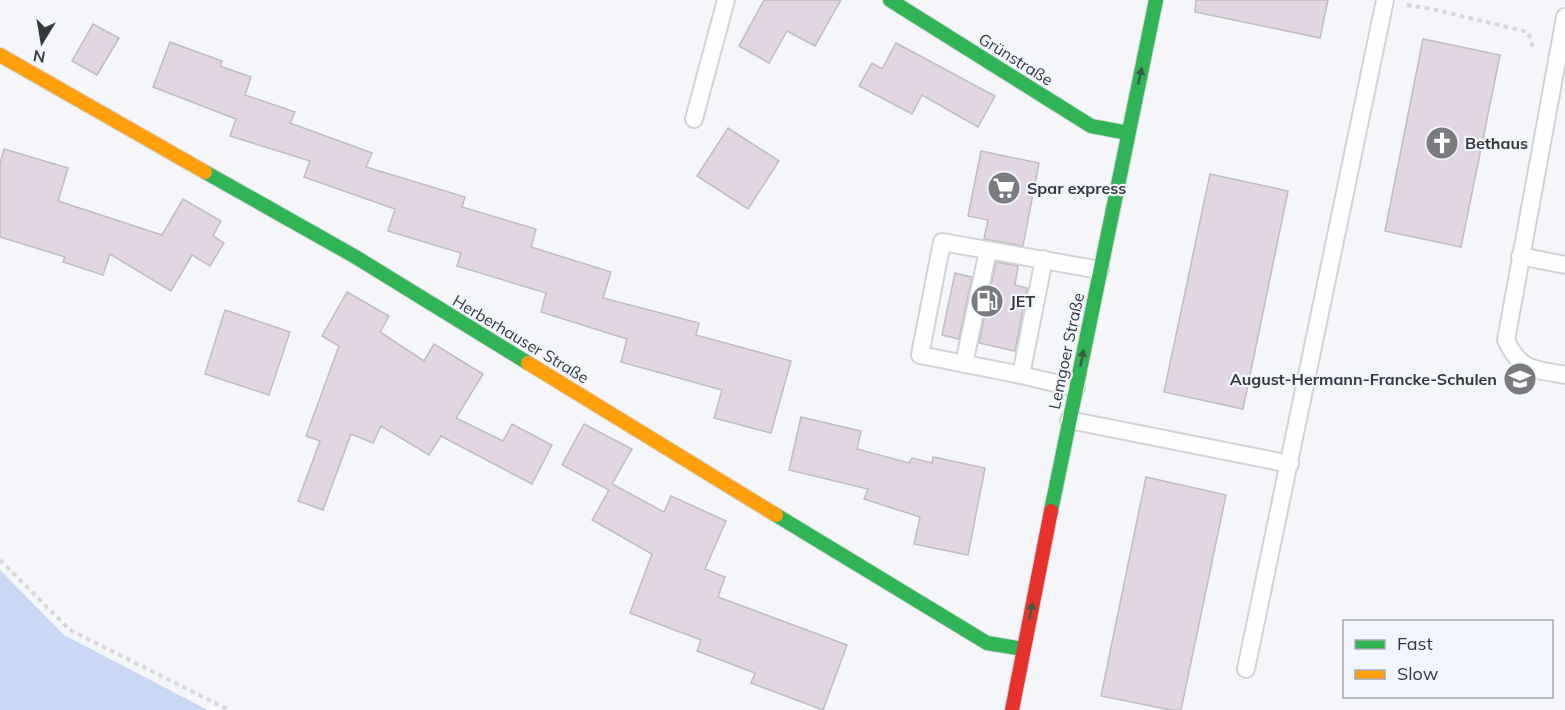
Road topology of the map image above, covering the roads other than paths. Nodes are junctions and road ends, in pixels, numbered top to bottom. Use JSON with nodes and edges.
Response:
{"nodes":[{"id":1,"x":726,"y":0,"type":"edge"},
{"id":2,"x":890,"y":0,"type":"edge"},
{"id":3,"x":1156,"y":0,"type":"edge"},
{"id":4,"x":1385,"y":1,"type":"edge"},
{"id":5,"x":1565,"y":17,"type":"edge"},
{"id":6,"x":1561,"y":44,"type":"edge"},
{"id":7,"x":0,"y":55,"type":"edge"},
{"id":8,"x":694,"y":119,"type":"dead end"},
{"id":9,"x":1128,"y":134,"type":"junction"},
{"id":10,"x":987,"y":250,"type":"junction"},
{"id":11,"x":1520,"y":256,"type":"junction"},
{"id":12,"x":1044,"y":259,"type":"junction"},
{"id":13,"x":1565,"y":265,"type":"edge"},
{"id":14,"x":1100,"y":270,"type":"junction"},
{"id":15,"x":964,"y":364,"type":"junction"},
{"id":16,"x":1021,"y":375,"type":"junction"},
{"id":17,"x":1565,"y":375,"type":"edge"},
{"id":18,"x":1076,"y":388,"type":"junction"},
{"id":19,"x":1069,"y":420,"type":"junction"},
{"id":20,"x":1290,"y":464,"type":"junction"},
{"id":21,"x":1023,"y":649,"type":"junction"},
{"id":22,"x":1246,"y":669,"type":"dead end"},
{"id":23,"x":1012,"y":710,"type":"edge"}],
"edges":[{"from":1,"to":8,"type":"lane"},
{"from":2,"to":9,"type":"street","name":"Grünstraße"},
{"from":9,"to":3,"type":"street","name":"Lemgoer Straße","one_way":true},
{"from":4,"to":20,"type":"lane"},
{"from":5,"to":6,"type":"lane"},
{"from":6,"to":11,"type":"lane"},
{"from":7,"to":21,"type":"street","name":"Herberhauser Straße"},
{"from":9,"to":14,"type":"street","name":"Lemgoer Straße"},
{"from":10,"to":12,"type":"lane"},
{"from":10,"to":15,"type":"lane"},
{"from":10,"to":15,"type":"lane"},
{"from":11,"to":13,"type":"lane"},
{"from":11,"to":17,"type":"lane"},
{"from":12,"to":14,"type":"lane"},
{"from":12,"to":16,"type":"lane"},
{"from":18,"to":14,"type":"street","name":"Lemgoer Straße","one_way":true},
{"from":15,"to":16,"type":"lane"},
{"from":16,"to":18,"type":"lane"},
{"from":18,"to":19,"type":"street","name":"Lemgoer Straße"},
{"from":19,"to":20,"type":"lane"},
{"from":21,"to":19,"type":"street","name":"Lemgoer Straße","one_way":true},
{"from":20,"to":22,"type":"lane"},
{"from":21,"to":23,"type":"street","name":"Lemgoer Straße"}]}
